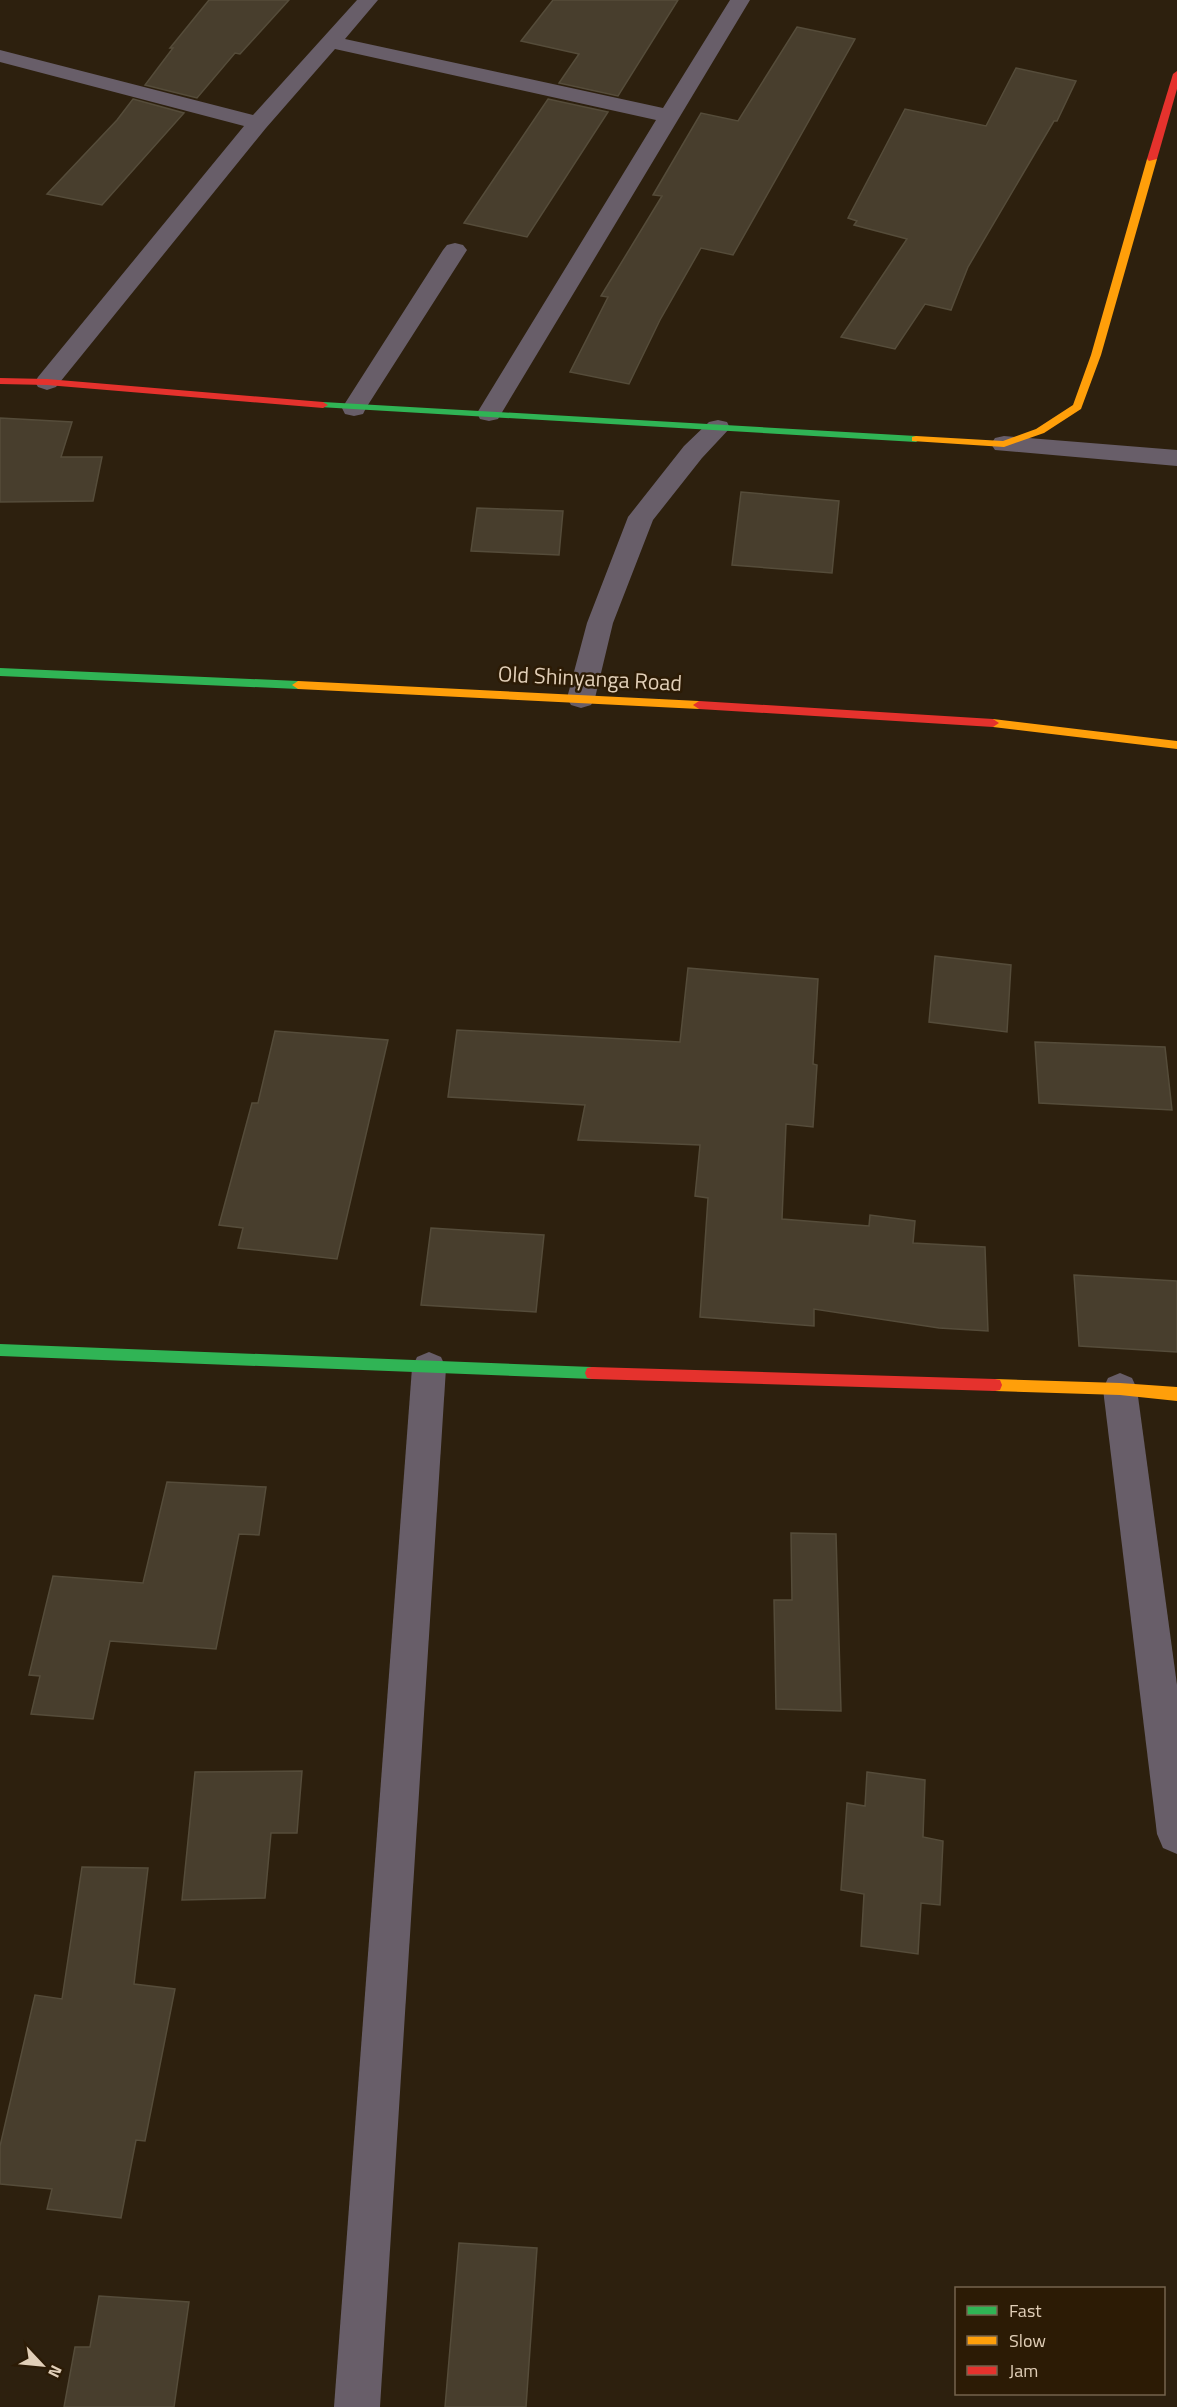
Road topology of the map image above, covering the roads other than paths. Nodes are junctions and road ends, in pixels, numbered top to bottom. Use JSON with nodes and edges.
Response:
{"nodes":[{"id":1,"x":368,"y":0,"type":"edge"},
{"id":2,"x":738,"y":0,"type":"edge"},
{"id":3,"x":331,"y":42,"type":"junction"},
{"id":4,"x":0,"y":56,"type":"edge"},
{"id":5,"x":1177,"y":74,"type":"edge"},
{"id":6,"x":669,"y":116,"type":"junction"},
{"id":7,"x":258,"y":123,"type":"junction"},
{"id":8,"x":455,"y":250,"type":"dead end"},
{"id":9,"x":0,"y":381,"type":"edge"},
{"id":10,"x":47,"y":382,"type":"junction"},
{"id":11,"x":354,"y":408,"type":"junction"},
{"id":12,"x":489,"y":413,"type":"junction"},
{"id":13,"x":718,"y":428,"type":"junction"},
{"id":14,"x":1004,"y":444,"type":"junction"},
{"id":15,"x":1177,"y":458,"type":"edge"},
{"id":16,"x":0,"y":672,"type":"edge"},
{"id":17,"x":581,"y":698,"type":"junction"},
{"id":18,"x":1177,"y":745,"type":"edge"},
{"id":19,"x":0,"y":1350,"type":"edge"},
{"id":20,"x":429,"y":1368,"type":"junction"},
{"id":21,"x":1120,"y":1389,"type":"junction"},
{"id":22,"x":1177,"y":1394,"type":"edge"},
{"id":23,"x":1177,"y":1834,"type":"edge"},
{"id":24,"x":357,"y":2407,"type":"edge"}],
"edges":[{"from":1,"to":3,"type":"street"},
{"from":2,"to":6,"type":"street"},
{"from":3,"to":6,"type":"street"},
{"from":3,"to":7,"type":"street"},
{"from":4,"to":7,"type":"street"},
{"from":5,"to":14,"type":"street"},
{"from":6,"to":12,"type":"street"},
{"from":7,"to":10,"type":"street"},
{"from":8,"to":11,"type":"street"},
{"from":9,"to":10,"type":"street"},
{"from":10,"to":11,"type":"street"},
{"from":11,"to":12,"type":"street"},
{"from":12,"to":13,"type":"street"},
{"from":13,"to":14,"type":"street"},
{"from":13,"to":17,"type":"street"},
{"from":14,"to":15,"type":"street"},
{"from":16,"to":17,"type":"street","name":"Old Shinyanga Road"},
{"from":17,"to":18,"type":"street","name":"Old Shinyanga Road"},
{"from":19,"to":20,"type":"street"},
{"from":20,"to":21,"type":"street"},
{"from":20,"to":24,"type":"street"},
{"from":21,"to":22,"type":"street"},
{"from":21,"to":23,"type":"street"}]}
